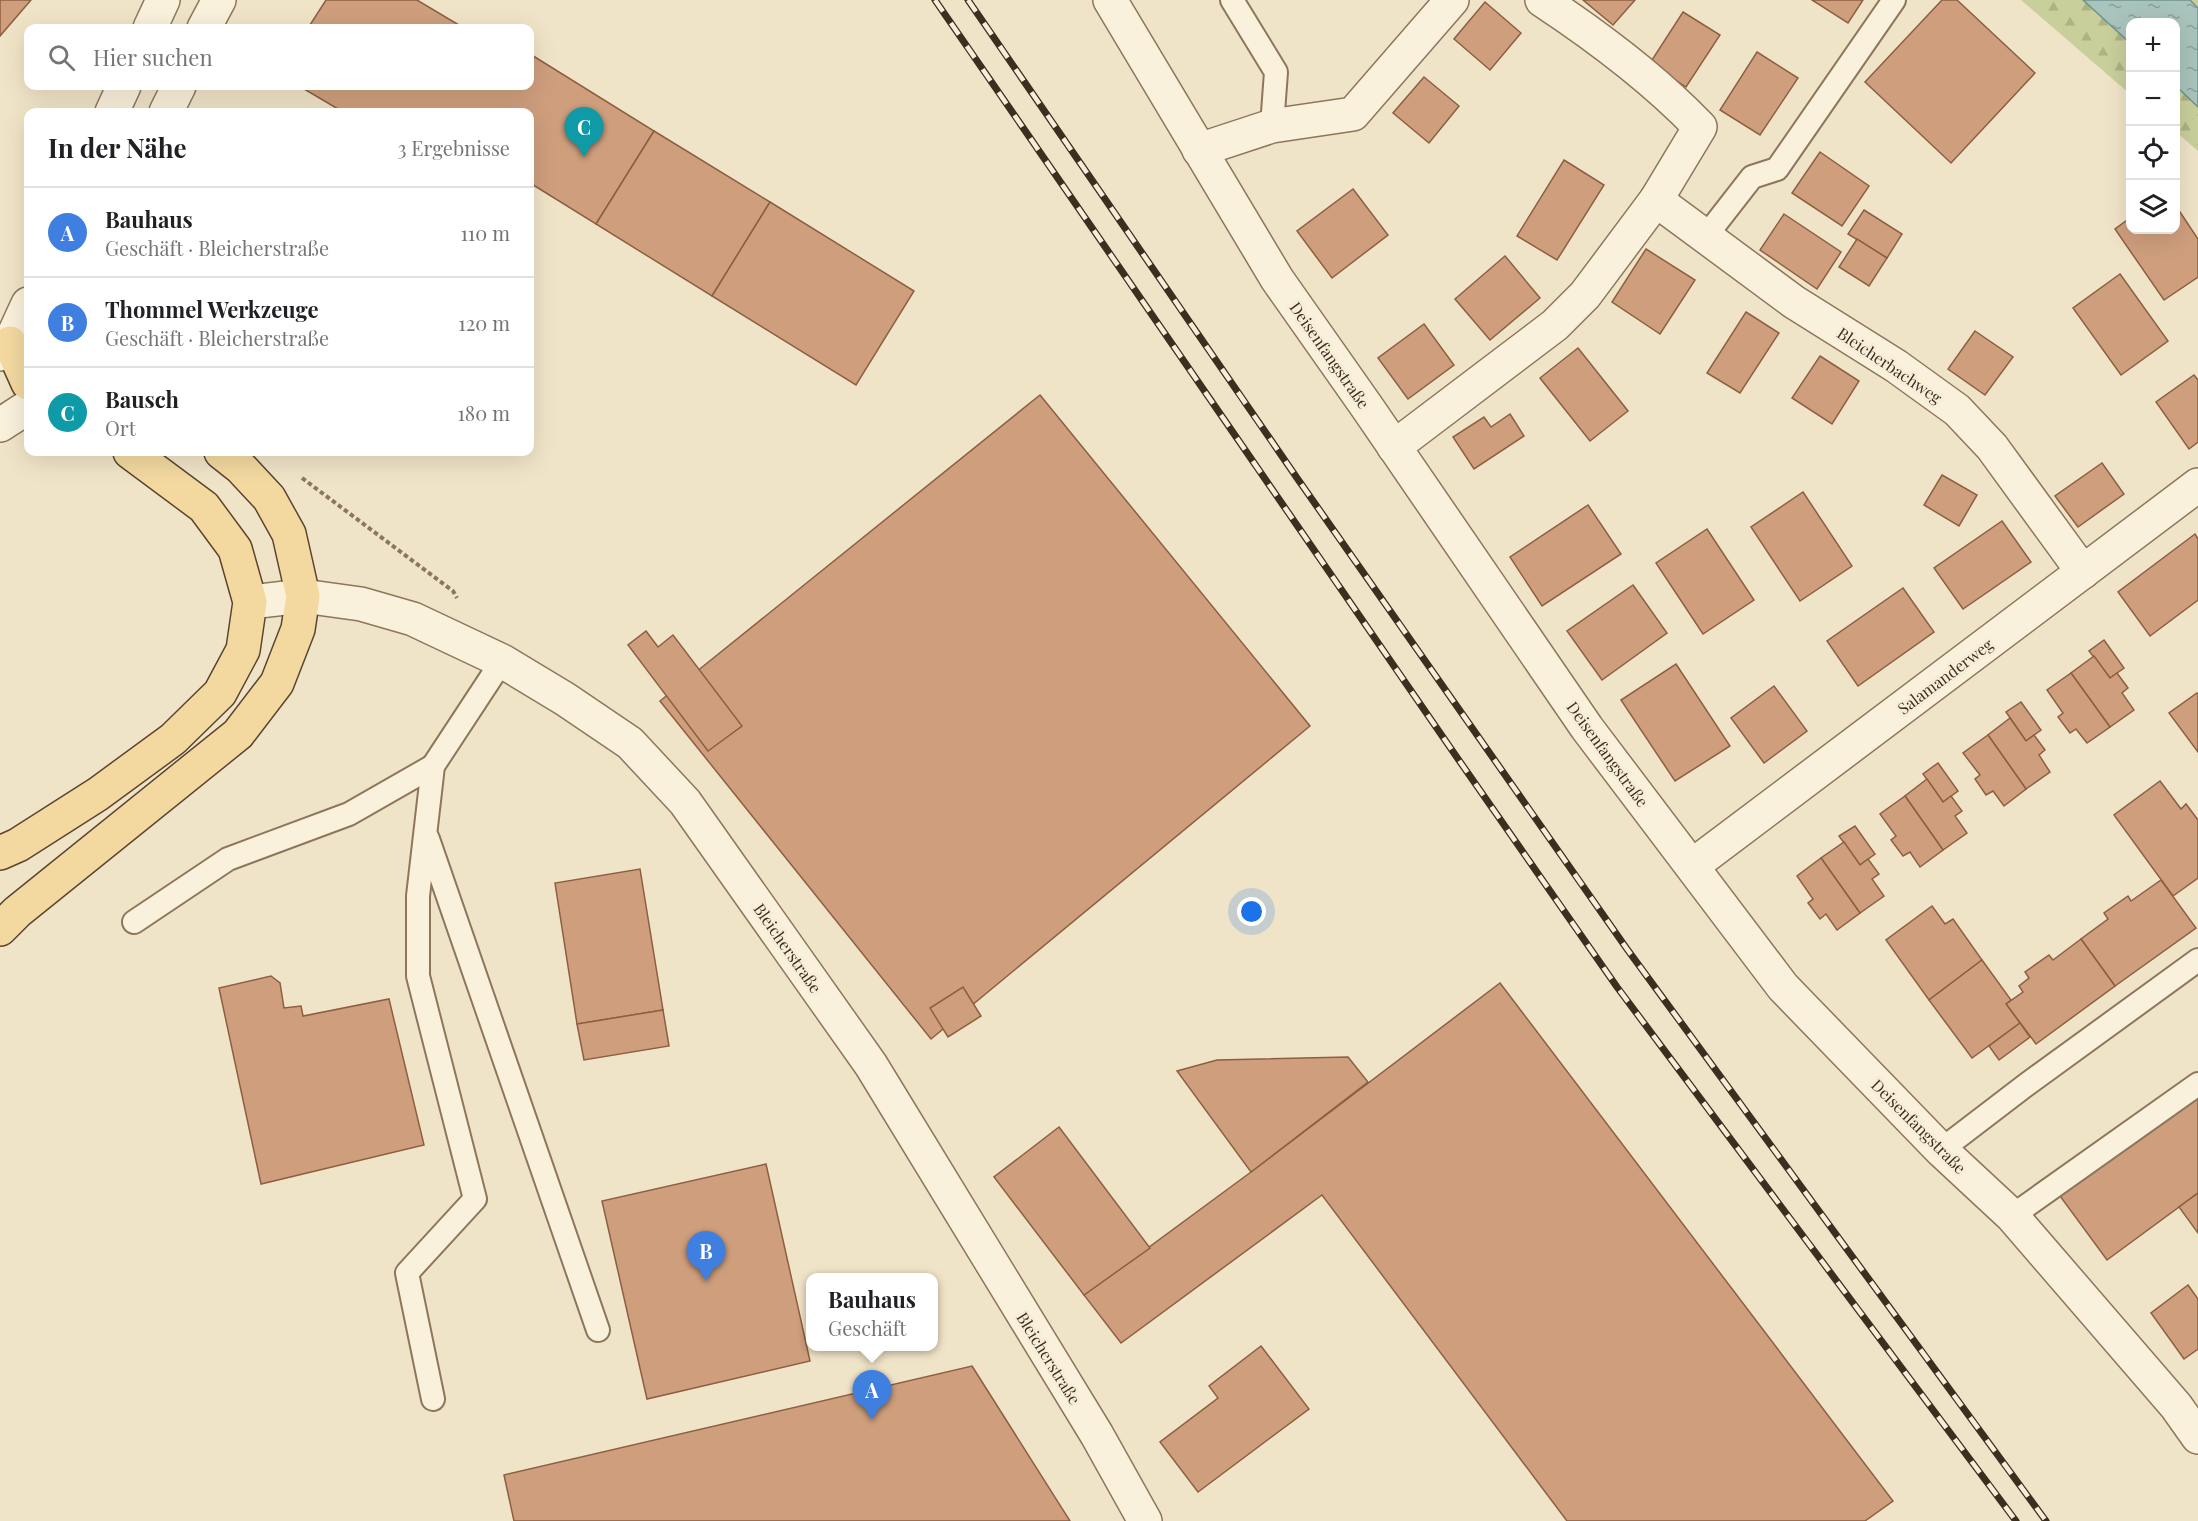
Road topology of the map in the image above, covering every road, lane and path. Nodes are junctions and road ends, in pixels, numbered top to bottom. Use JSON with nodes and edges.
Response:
{"nodes":[{"id":1,"x":162,"y":0,"type":"edge"},
{"id":2,"x":219,"y":0,"type":"edge"},
{"id":3,"x":1110,"y":0,"type":"edge"},
{"id":4,"x":1232,"y":0,"type":"edge"},
{"id":5,"x":1452,"y":0,"type":"edge"},
{"id":6,"x":1542,"y":0,"type":"edge"},
{"id":7,"x":1894,"y":0,"type":"edge"},
{"id":8,"x":152,"y":24,"type":"edge"},
{"id":9,"x":206,"y":24,"type":"edge"},
{"id":10,"x":122,"y":90,"type":"edge"},
{"id":11,"x":176,"y":90,"type":"edge"},
{"id":12,"x":114,"y":108,"type":"edge"},
{"id":13,"x":168,"y":108,"type":"edge"},
{"id":14,"x":1272,"y":126,"type":"junction"},
{"id":15,"x":1199,"y":150,"type":"junction"},
{"id":16,"x":1656,"y":200,"type":"junction"},
{"id":17,"x":1706,"y":236,"type":"junction"},
{"id":18,"x":24,"y":315,"type":"edge"},
{"id":19,"x":13,"y":347,"type":"edge"},
{"id":20,"x":24,"y":374,"type":"edge"},
{"id":21,"x":24,"y":410,"type":"edge"},
{"id":22,"x":0,"y":425,"type":"edge"},
{"id":23,"x":1394,"y":447,"type":"junction"},
{"id":24,"x":135,"y":456,"type":"edge"},
{"id":25,"x":226,"y":456,"type":"edge"},
{"id":26,"x":297,"y":474,"type":"dead end"},
{"id":27,"x":2198,"y":485,"type":"edge"},
{"id":28,"x":2083,"y":572,"type":"junction"},
{"id":29,"x":303,"y":596,"type":"junction"},
{"id":30,"x":458,"y":601,"type":"dead end"},
{"id":31,"x":250,"y":602,"type":"junction"},
{"id":32,"x":502,"y":661,"type":"junction"},
{"id":33,"x":433,"y":766,"type":"junction"},
{"id":34,"x":426,"y":835,"type":"junction"},
{"id":35,"x":0,"y":854,"type":"edge"},
{"id":36,"x":1692,"y":866,"type":"junction"},
{"id":37,"x":134,"y":922,"type":"dead end"},
{"id":38,"x":0,"y":929,"type":"edge"},
{"id":39,"x":2198,"y":960,"type":"edge"},
{"id":40,"x":2198,"y":1084,"type":"edge"},
{"id":41,"x":1941,"y":1150,"type":"junction"},
{"id":42,"x":2012,"y":1216,"type":"junction"},
{"id":43,"x":598,"y":1330,"type":"dead end"},
{"id":44,"x":433,"y":1399,"type":"dead end"},
{"id":45,"x":2198,"y":1437,"type":"edge"},
{"id":46,"x":1145,"y":1521,"type":"edge"}],
"edges":[{"from":1,"to":8,"type":"street"},
{"from":2,"to":9,"type":"street"},
{"from":3,"to":15,"type":"street","name":"Deisenfangstraße"},
{"from":4,"to":14,"type":"lane"},
{"from":5,"to":14,"type":"street"},
{"from":6,"to":16,"type":"street"},
{"from":7,"to":17,"type":"lane"},
{"from":10,"to":12,"type":"street"},
{"from":11,"to":13,"type":"street"},
{"from":14,"to":15,"type":"street"},
{"from":15,"to":23,"type":"street","name":"Deisenfangstraße"},
{"from":16,"to":17,"type":"street","name":"Bleicherbachweg"},
{"from":16,"to":23,"type":"street"},
{"from":17,"to":28,"type":"street","name":"Bleicherbachweg"},
{"from":18,"to":19,"type":"street"},
{"from":19,"to":20,"type":"main road"},
{"from":21,"to":22,"type":"street"},
{"from":23,"to":36,"type":"street","name":"Deisenfangstraße"},
{"from":24,"to":31,"type":"main road"},
{"from":25,"to":29,"type":"main road"},
{"from":26,"to":30,"type":"path"},
{"from":27,"to":28,"type":"street","name":"Salamanderweg"},
{"from":28,"to":36,"type":"street","name":"Salamanderweg"},
{"from":29,"to":31,"type":"street","name":"Bleicherstraße"},
{"from":29,"to":32,"type":"street","name":"Bleicherstraße"},
{"from":29,"to":38,"type":"main road"},
{"from":31,"to":35,"type":"main road"},
{"from":32,"to":33,"type":"lane"},
{"from":32,"to":46,"type":"street","name":"Bleicherstraße"},
{"from":33,"to":34,"type":"lane"},
{"from":33,"to":37,"type":"lane"},
{"from":34,"to":43,"type":"lane"},
{"from":34,"to":44,"type":"lane"},
{"from":36,"to":41,"type":"street","name":"Deisenfangstraße"},
{"from":39,"to":41,"type":"lane"},
{"from":40,"to":42,"type":"lane"},
{"from":41,"to":42,"type":"street","name":"Deisenfangstraße"},
{"from":42,"to":45,"type":"street","name":"Deisenfangstraße"}]}
